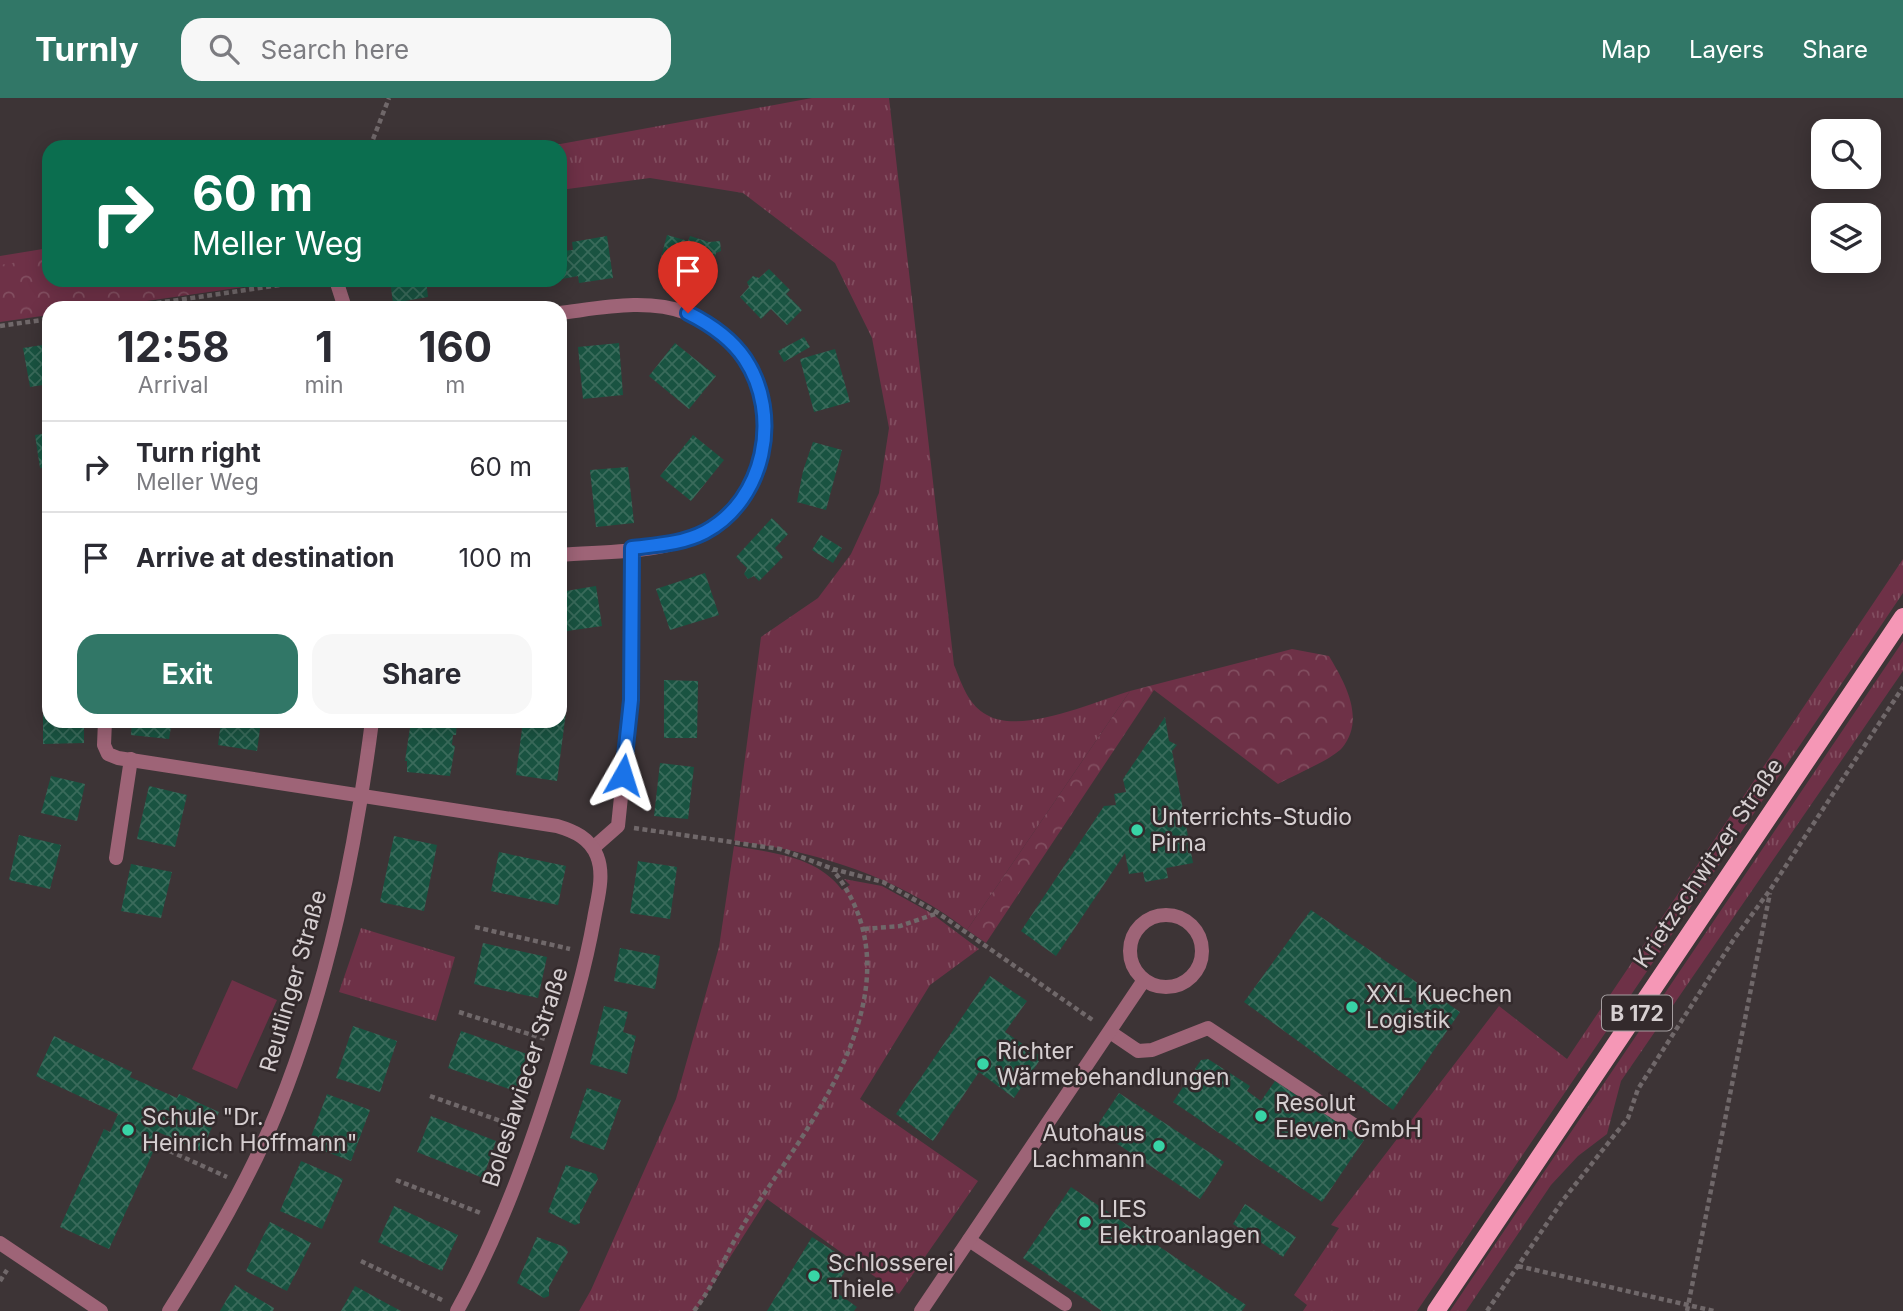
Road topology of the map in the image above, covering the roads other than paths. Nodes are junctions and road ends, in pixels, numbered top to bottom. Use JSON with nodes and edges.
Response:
{"nodes":[{"id":1,"x":567,"y":312,"type":"edge"},
{"id":2,"x":632,"y":548,"type":"junction"},
{"id":3,"x":567,"y":554,"type":"edge"},
{"id":4,"x":1903,"y":617,"type":"edge"},
{"id":5,"x":105,"y":728,"type":"edge"},
{"id":6,"x":371,"y":728,"type":"edge"},
{"id":7,"x":131,"y":759,"type":"junction"},
{"id":8,"x":362,"y":796,"type":"junction"},
{"id":9,"x":593,"y":848,"type":"junction"},
{"id":10,"x":116,"y":858,"type":"dead end"},
{"id":11,"x":1144,"y":980,"type":"junction"},
{"id":12,"x":1110,"y":1032,"type":"junction"},
{"id":13,"x":1354,"y":1125,"type":"dead end"},
{"id":14,"x":969,"y":1240,"type":"junction"},
{"id":15,"x":0,"y":1243,"type":"edge"},
{"id":16,"x":1065,"y":1304,"type":"dead end"},
{"id":17,"x":458,"y":1309,"type":"edge"},
{"id":18,"x":101,"y":1311,"type":"edge"},
{"id":19,"x":169,"y":1311,"type":"edge"},
{"id":20,"x":921,"y":1311,"type":"edge"},
{"id":21,"x":1436,"y":1311,"type":"edge"}],
"edges":[{"from":1,"to":2,"type":"street"},
{"from":2,"to":3,"type":"street"},
{"from":2,"to":9,"type":"street"},
{"from":4,"to":21,"type":"main road","name":"Krietzschwitzer Straße","number":"B 172"},
{"from":5,"to":7,"type":"street"},
{"from":6,"to":8,"type":"street","name":"Reutlinger Straße"},
{"from":7,"to":8,"type":"street"},
{"from":7,"to":10,"type":"street"},
{"from":8,"to":9,"type":"street"},
{"from":8,"to":19,"type":"street","name":"Reutlinger Straße"},
{"from":9,"to":17,"type":"street","name":"Boleslawiecer Straße"},
{"from":11,"to":11,"type":"street"},
{"from":11,"to":12,"type":"street"},
{"from":12,"to":13,"type":"street"},
{"from":12,"to":14,"type":"street"},
{"from":14,"to":16,"type":"street"},
{"from":14,"to":20,"type":"street"},
{"from":15,"to":18,"type":"street"}]}
